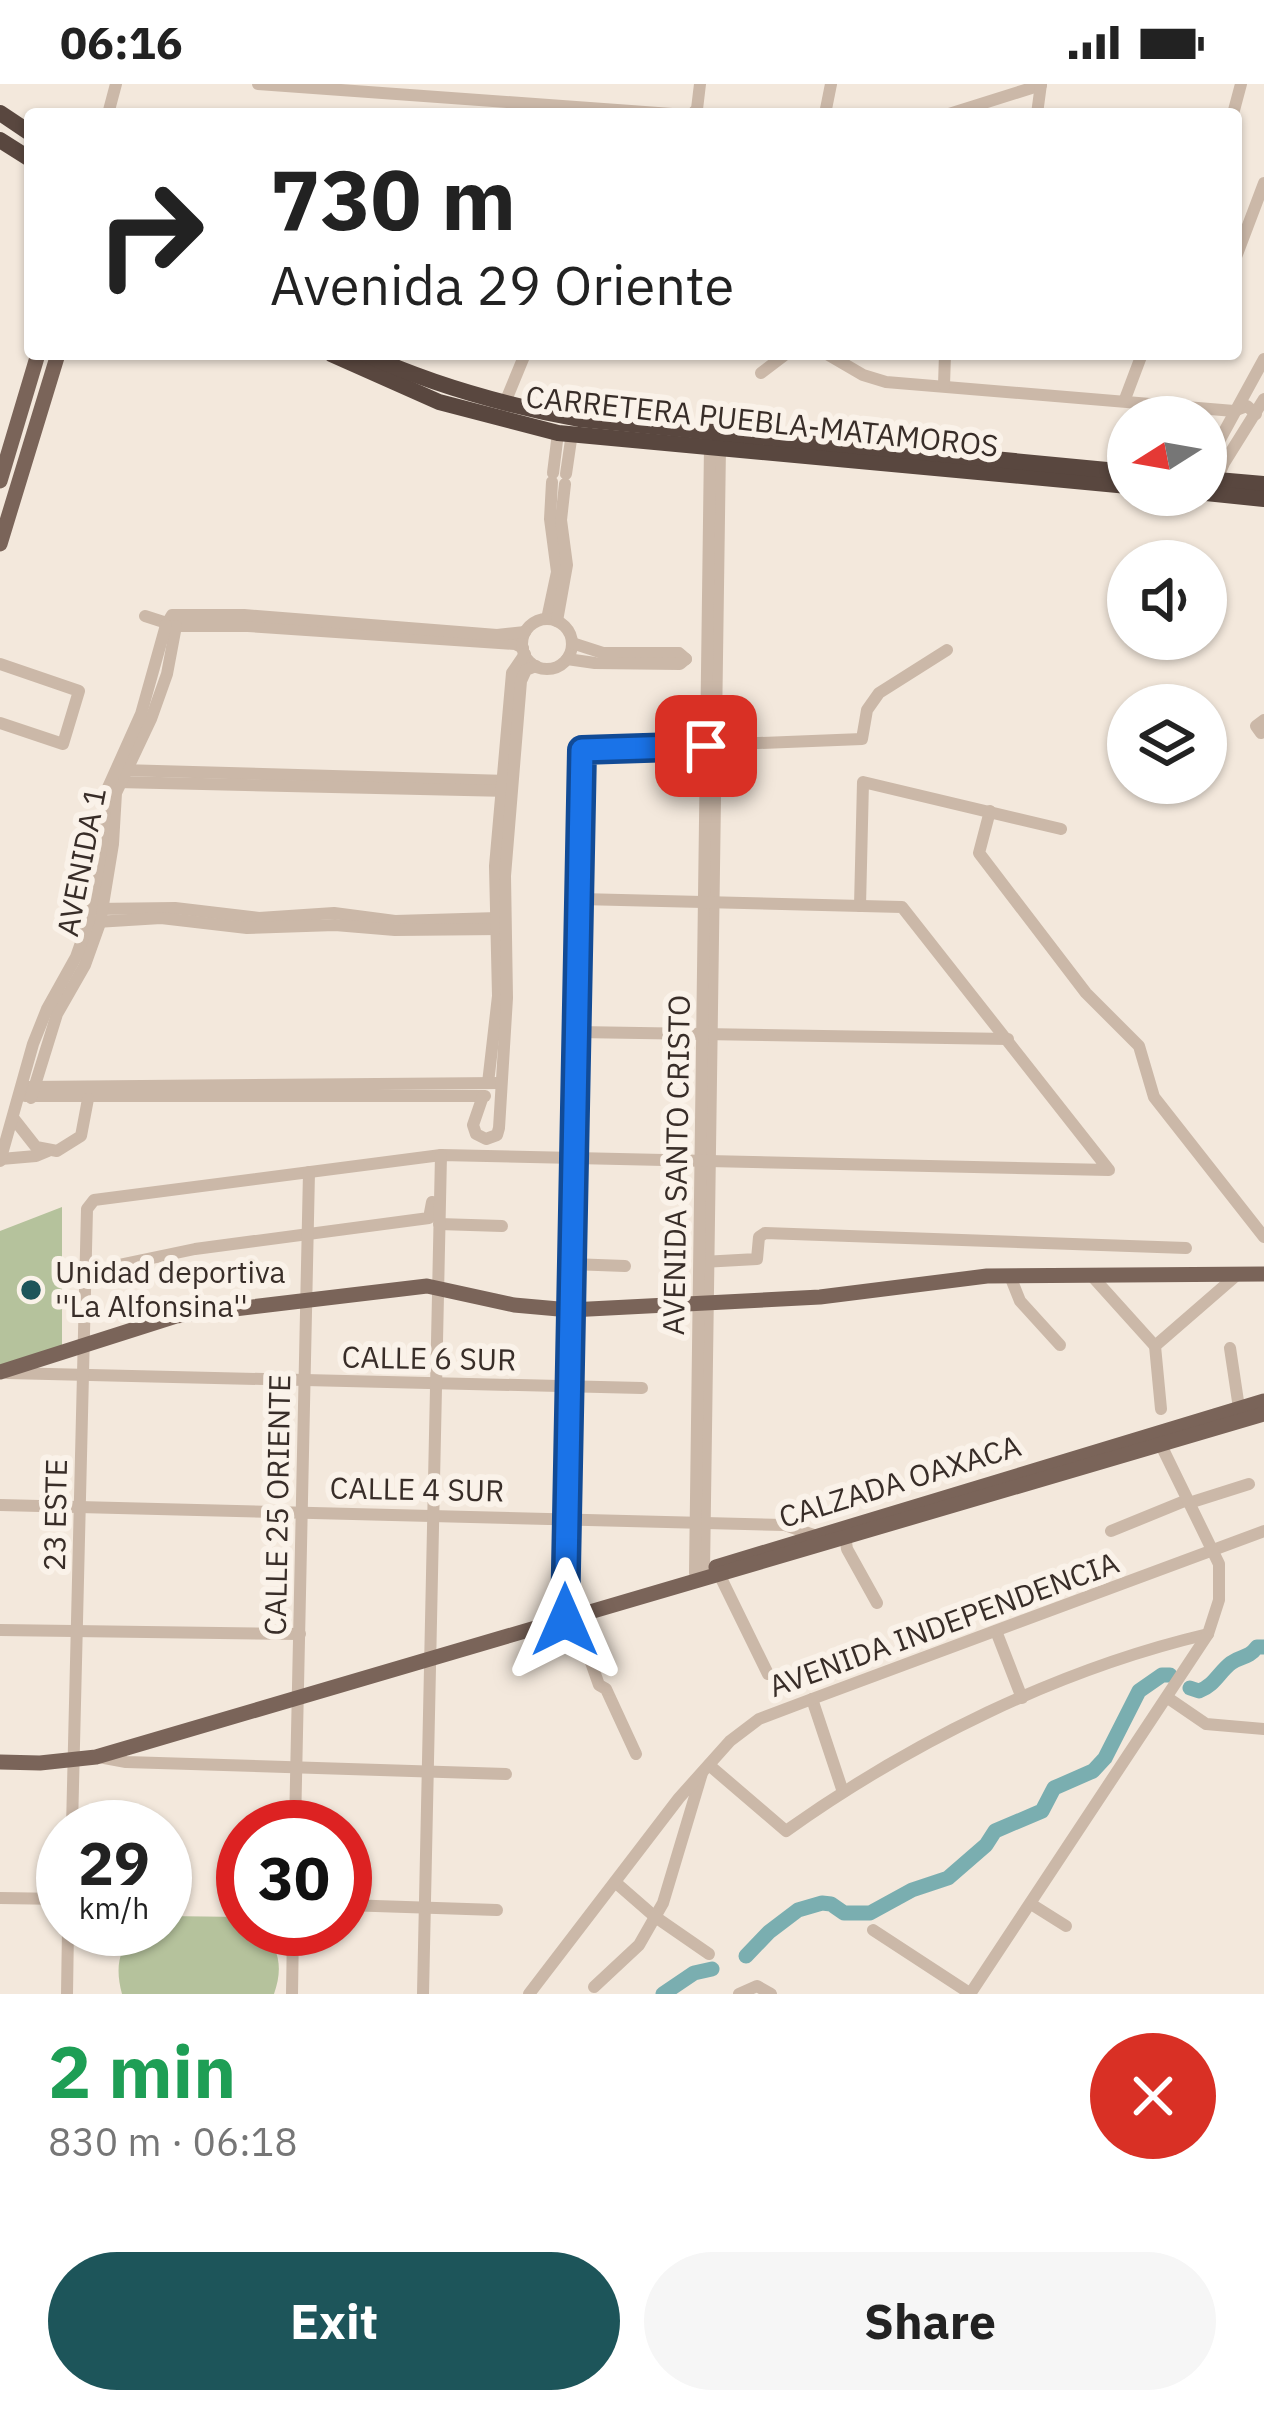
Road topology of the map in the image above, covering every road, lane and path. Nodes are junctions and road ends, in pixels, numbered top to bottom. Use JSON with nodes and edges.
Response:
{"nodes":[{"id":1,"x":258,"y":84,"type":"edge"},
{"id":2,"x":1041,"y":85,"type":"edge"},
{"id":3,"x":589,"y":108,"type":"edge"},
{"id":4,"x":968,"y":108,"type":"edge"},
{"id":5,"x":1264,"y":183,"type":"edge"},
{"id":6,"x":1242,"y":240,"type":"edge"},
{"id":7,"x":1264,"y":359,"type":"edge"},
{"id":8,"x":36,"y":360,"type":"edge"},
{"id":9,"x":56,"y":360,"type":"edge"},
{"id":10,"x":345,"y":360,"type":"edge"},
{"id":11,"x":379,"y":360,"type":"edge"},
{"id":12,"x":523,"y":360,"type":"edge"},
{"id":13,"x":778,"y":360,"type":"edge"},
{"id":14,"x":836,"y":360,"type":"edge"},
{"id":15,"x":944,"y":360,"type":"edge"},
{"id":16,"x":1140,"y":360,"type":"edge"},
{"id":17,"x":760,"y":373,"type":"dead end"},
{"id":18,"x":944,"y":385,"type":"junction"},
{"id":19,"x":1126,"y":396,"type":"edge"},
{"id":20,"x":1107,"y":398,"type":"edge"},
{"id":21,"x":1264,"y":399,"type":"edge"},
{"id":22,"x":504,"y":405,"type":"junction"},
{"id":23,"x":1227,"y":410,"type":"edge"},
{"id":24,"x":1234,"y":411,"type":"junction"},
{"id":25,"x":1260,"y":414,"type":"edge"},
{"id":26,"x":1227,"y":431,"type":"edge"},
{"id":27,"x":565,"y":433,"type":"junction"},
{"id":28,"x":715,"y":446,"type":"junction"},
{"id":29,"x":1227,"y":458,"type":"edge"},
{"id":30,"x":1107,"y":470,"type":"edge"},
{"id":31,"x":0,"y":481,"type":"edge"},
{"id":32,"x":1227,"y":483,"type":"edge"},
{"id":33,"x":1107,"y":484,"type":"edge"},
{"id":34,"x":1264,"y":484,"type":"edge"},
{"id":35,"x":1227,"y":488,"type":"edge"},
{"id":36,"x":1264,"y":499,"type":"edge"},
{"id":37,"x":0,"y":544,"type":"edge"},
{"id":38,"x":145,"y":616,"type":"dead end"},
{"id":39,"x":552,"y":620,"type":"junction"},
{"id":40,"x":171,"y":625,"type":"junction"},
{"id":41,"x":349,"y":628,"type":"junction"},
{"id":42,"x":525,"y":632,"type":"junction"},
{"id":43,"x":572,"y":643,"type":"junction"},
{"id":44,"x":947,"y":650,"type":"dead end"},
{"id":45,"x":524,"y":651,"type":"junction"},
{"id":46,"x":567,"y":659,"type":"junction"},
{"id":47,"x":0,"y":664,"type":"edge"},
{"id":48,"x":536,"y":666,"type":"junction"},
{"id":49,"x":1264,"y":720,"type":"edge"},
{"id":50,"x":0,"y":722,"type":"edge"},
{"id":51,"x":1264,"y":732,"type":"edge"},
{"id":52,"x":711,"y":751,"type":"junction"},
{"id":53,"x":117,"y":775,"type":"junction"},
{"id":54,"x":509,"y":786,"type":"junction"},
{"id":55,"x":990,"y":811,"type":"junction"},
{"id":56,"x":1061,"y":829,"type":"dead end"},
{"id":57,"x":580,"y":899,"type":"junction"},
{"id":58,"x":709,"y":902,"type":"junction"},
{"id":59,"x":860,"y":906,"type":"junction"},
{"id":60,"x":96,"y":916,"type":"junction"},
{"id":61,"x":500,"y":923,"type":"junction"},
{"id":62,"x":577,"y":1032,"type":"junction"},
{"id":63,"x":707,"y":1035,"type":"junction"},
{"id":64,"x":1008,"y":1040,"type":"junction"},
{"id":65,"x":226,"y":1090,"type":"junction"},
{"id":66,"x":25,"y":1091,"type":"junction"},
{"id":67,"x":88,"y":1099,"type":"junction"},
{"id":68,"x":14,"y":1119,"type":"junction"},
{"id":69,"x":48,"y":1151,"type":"junction"},
{"id":70,"x":437,"y":1155,"type":"junction"},
{"id":71,"x":574,"y":1159,"type":"junction"},
{"id":72,"x":0,"y":1160,"type":"edge"},
{"id":73,"x":705,"y":1161,"type":"junction"},
{"id":74,"x":310,"y":1172,"type":"junction"},
{"id":75,"x":440,"y":1224,"type":"junction"},
{"id":76,"x":502,"y":1226,"type":"dead end"},
{"id":77,"x":307,"y":1234,"type":"junction"},
{"id":78,"x":1264,"y":1237,"type":"edge"},
{"id":79,"x":1186,"y":1248,"type":"dead end"},
{"id":80,"x":705,"y":1262,"type":"junction"},
{"id":81,"x":571,"y":1264,"type":"junction"},
{"id":82,"x":625,"y":1266,"type":"dead end"},
{"id":83,"x":86,"y":1272,"type":"junction"},
{"id":84,"x":1238,"y":1274,"type":"junction"},
{"id":85,"x":1264,"y":1274,"type":"edge"},
{"id":86,"x":1091,"y":1275,"type":"junction"},
{"id":87,"x":1010,"y":1276,"type":"junction"},
{"id":88,"x":438,"y":1286,"type":"junction"},
{"id":89,"x":306,"y":1301,"type":"junction"},
{"id":90,"x":705,"y":1302,"type":"junction"},
{"id":91,"x":570,"y":1310,"type":"junction"},
{"id":92,"x":1060,"y":1345,"type":"dead end"},
{"id":93,"x":84,"y":1346,"type":"junction"},
{"id":94,"x":1154,"y":1346,"type":"junction"},
{"id":95,"x":1230,"y":1348,"type":"dead end"},
{"id":96,"x":0,"y":1372,"type":"edge"},
{"id":97,"x":83,"y":1375,"type":"junction"},
{"id":98,"x":304,"y":1380,"type":"junction"},
{"id":99,"x":436,"y":1383,"type":"junction"},
{"id":100,"x":568,"y":1387,"type":"junction"},
{"id":101,"x":642,"y":1388,"type":"dead end"},
{"id":102,"x":1161,"y":1409,"type":"dead end"},
{"id":103,"x":1254,"y":1409,"type":"edge"},
{"id":104,"x":1158,"y":1439,"type":"junction"},
{"id":105,"x":1249,"y":1484,"type":"dead end"},
{"id":106,"x":1188,"y":1502,"type":"junction"},
{"id":107,"x":0,"y":1505,"type":"edge"},
{"id":108,"x":80,"y":1507,"type":"junction"},
{"id":109,"x":302,"y":1511,"type":"junction"},
{"id":110,"x":434,"y":1515,"type":"junction"},
{"id":111,"x":565,"y":1517,"type":"junction"},
{"id":112,"x":700,"y":1522,"type":"junction"},
{"id":113,"x":1111,"y":1531,"type":"dead end"},
{"id":114,"x":1264,"y":1531,"type":"edge"},
{"id":115,"x":845,"y":1533,"type":"junction"},
{"id":116,"x":792,"y":1535,"type":"junction"},
{"id":117,"x":822,"y":1539,"type":"junction"},
{"id":118,"x":1213,"y":1550,"type":"junction"},
{"id":119,"x":706,"y":1573,"type":"junction"},
{"id":120,"x":877,"y":1603,"type":"dead end"},
{"id":121,"x":565,"y":1618,"type":"junction"},
{"id":122,"x":0,"y":1630,"type":"edge"},
{"id":123,"x":996,"y":1631,"type":"junction"},
{"id":124,"x":77,"y":1632,"type":"junction"},
{"id":125,"x":300,"y":1634,"type":"junction"},
{"id":126,"x":1208,"y":1634,"type":"junction"},
{"id":127,"x":431,"y":1658,"type":"junction"},
{"id":128,"x":768,"y":1674,"type":"dead end"},
{"id":129,"x":298,"y":1697,"type":"junction"},
{"id":130,"x":1022,"y":1698,"type":"junction"},
{"id":131,"x":1168,"y":1698,"type":"junction"},
{"id":132,"x":812,"y":1699,"type":"junction"},
{"id":133,"x":1264,"y":1730,"type":"edge"},
{"id":134,"x":636,"y":1754,"type":"dead end"},
{"id":135,"x":96,"y":1757,"type":"junction"},
{"id":136,"x":74,"y":1761,"type":"junction"},
{"id":137,"x":0,"y":1762,"type":"edge"},
{"id":138,"x":297,"y":1768,"type":"junction"},
{"id":139,"x":706,"y":1768,"type":"junction"},
{"id":140,"x":428,"y":1772,"type":"junction"},
{"id":141,"x":506,"y":1774,"type":"dead end"},
{"id":142,"x":843,"y":1792,"type":"junction"},
{"id":143,"x":73,"y":1800,"type":"edge"},
{"id":144,"x":296,"y":1800,"type":"edge"},
{"id":145,"x":615,"y":1882,"type":"junction"},
{"id":146,"x":0,"y":1898,"type":"edge"},
{"id":147,"x":36,"y":1899,"type":"edge"},
{"id":148,"x":1031,"y":1904,"type":"junction"},
{"id":149,"x":372,"y":1906,"type":"edge"},
{"id":150,"x":424,"y":1908,"type":"junction"},
{"id":151,"x":496,"y":1910,"type":"dead end"},
{"id":152,"x":654,"y":1916,"type":"junction"},
{"id":153,"x":1066,"y":1926,"type":"dead end"},
{"id":154,"x":873,"y":1930,"type":"dead end"},
{"id":155,"x":709,"y":1954,"type":"dead end"},
{"id":156,"x":68,"y":1956,"type":"edge"},
{"id":157,"x":293,"y":1956,"type":"edge"},
{"id":158,"x":594,"y":1987,"type":"dead end"},
{"id":159,"x":67,"y":1994,"type":"edge"},
{"id":160,"x":292,"y":1994,"type":"edge"},
{"id":161,"x":423,"y":1994,"type":"edge"},
{"id":162,"x":529,"y":1994,"type":"edge"},
{"id":163,"x":739,"y":1994,"type":"edge"},
{"id":164,"x":771,"y":1994,"type":"edge"},
{"id":165,"x":970,"y":1994,"type":"edge"}],
"edges":[{"from":1,"to":3,"type":"street"},
{"from":2,"to":4,"type":"street"},
{"from":5,"to":6,"type":"street"},
{"from":7,"to":24,"type":"street"},
{"from":8,"to":31,"type":"main road"},
{"from":9,"to":37,"type":"main road"},
{"from":10,"to":27,"type":"highway","name":"CARRETERA PUEBLA-MATAMOROS"},
{"from":11,"to":22,"type":"highway","name":"CARRETERA PUEBLA-MATAMOROS"},
{"from":12,"to":22,"type":"street"},
{"from":13,"to":17,"type":"street"},
{"from":14,"to":18,"type":"street"},
{"from":15,"to":18,"type":"street"},
{"from":16,"to":19,"type":"street"},
{"from":18,"to":20,"type":"street"},
{"from":21,"to":25,"type":"street"},
{"from":22,"to":30,"type":"highway","name":"CARRETERA PUEBLA-MATAMOROS"},
{"from":23,"to":24,"type":"street"},
{"from":24,"to":25,"type":"street"},
{"from":24,"to":26,"type":"street"},
{"from":25,"to":29,"type":"street"},
{"from":27,"to":28,"type":"highway","name":"CARRETERA PUEBLA-MATAMOROS"},
{"from":27,"to":39,"type":"street"},
{"from":28,"to":33,"type":"highway","name":"CARRETERA PUEBLA-MATAMOROS"},
{"from":28,"to":52,"type":"street","name":"AVENIDA SANTO CRISTO"},
{"from":32,"to":34,"type":"highway"},
{"from":35,"to":36,"type":"highway"},
{"from":38,"to":40,"type":"street"},
{"from":39,"to":42,"type":"street"},
{"from":39,"to":43,"type":"street"},
{"from":40,"to":41,"type":"street"},
{"from":40,"to":53,"type":"street","name":"AVENIDA 1"},
{"from":41,"to":42,"type":"street"},
{"from":41,"to":45,"type":"street"},
{"from":42,"to":45,"type":"street"},
{"from":43,"to":46,"type":"street"},
{"from":43,"to":46,"type":"street"},
{"from":44,"to":52,"type":"street"},
{"from":45,"to":48,"type":"street"},
{"from":45,"to":54,"type":"street"},
{"from":46,"to":48,"type":"street"},
{"from":47,"to":50,"type":"street"},
{"from":48,"to":54,"type":"street"},
{"from":49,"to":51,"type":"street"},
{"from":52,"to":57,"type":"street"},
{"from":52,"to":58,"type":"street","name":"AVENIDA SANTO CRISTO"},
{"from":53,"to":54,"type":"street"},
{"from":53,"to":60,"type":"street","name":"AVENIDA 1"},
{"from":54,"to":61,"type":"street"},
{"from":55,"to":56,"type":"street"},
{"from":55,"to":59,"type":"street"},
{"from":55,"to":78,"type":"street"},
{"from":57,"to":58,"type":"street"},
{"from":57,"to":62,"type":"street"},
{"from":58,"to":59,"type":"street"},
{"from":58,"to":63,"type":"street","name":"AVENIDA SANTO CRISTO"},
{"from":59,"to":64,"type":"street"},
{"from":60,"to":61,"type":"street"},
{"from":60,"to":66,"type":"street","name":"AVENIDA 1"},
{"from":61,"to":65,"type":"street"},
{"from":62,"to":63,"type":"street"},
{"from":62,"to":71,"type":"street"},
{"from":63,"to":64,"type":"street"},
{"from":63,"to":73,"type":"street","name":"AVENIDA SANTO CRISTO"},
{"from":64,"to":73,"type":"street"},
{"from":65,"to":66,"type":"street"},
{"from":65,"to":67,"type":"street"},
{"from":66,"to":67,"type":"street"},
{"from":66,"to":68,"type":"street"},
{"from":67,"to":69,"type":"street"},
{"from":68,"to":69,"type":"street"},
{"from":68,"to":72,"type":"street"},
{"from":69,"to":72,"type":"street"},
{"from":70,"to":71,"type":"street"},
{"from":70,"to":74,"type":"street"},
{"from":70,"to":75,"type":"street"},
{"from":70,"to":77,"type":"street"},
{"from":71,"to":73,"type":"street"},
{"from":71,"to":81,"type":"street"},
{"from":73,"to":80,"type":"street","name":"AVENIDA SANTO CRISTO"},
{"from":74,"to":77,"type":"street","name":"CALLE 25 ORIENTE"},
{"from":74,"to":83,"type":"street","name":"23 ESTE"},
{"from":75,"to":76,"type":"street"},
{"from":75,"to":88,"type":"street"},
{"from":77,"to":83,"type":"street"},
{"from":77,"to":89,"type":"street","name":"CALLE 25 ORIENTE"},
{"from":79,"to":80,"type":"street"},
{"from":80,"to":90,"type":"street","name":"AVENIDA SANTO CRISTO"},
{"from":81,"to":82,"type":"street"},
{"from":81,"to":91,"type":"street"},
{"from":83,"to":93,"type":"street","name":"23 ESTE"},
{"from":84,"to":85,"type":"main road"},
{"from":84,"to":86,"type":"main road"},
{"from":84,"to":94,"type":"street"},
{"from":86,"to":87,"type":"main road"},
{"from":86,"to":94,"type":"street"},
{"from":87,"to":90,"type":"main road"},
{"from":87,"to":92,"type":"street"},
{"from":88,"to":89,"type":"main road"},
{"from":88,"to":91,"type":"main road"},
{"from":88,"to":99,"type":"street"},
{"from":89,"to":93,"type":"main road"},
{"from":89,"to":98,"type":"street","name":"CALLE 25 ORIENTE"},
{"from":90,"to":91,"type":"main road"},
{"from":90,"to":112,"type":"street","name":"AVENIDA SANTO CRISTO"},
{"from":91,"to":100,"type":"street"},
{"from":93,"to":96,"type":"main road"},
{"from":93,"to":97,"type":"street","name":"23 ESTE"},
{"from":94,"to":102,"type":"street"},
{"from":95,"to":103,"type":"street"},
{"from":96,"to":97,"type":"street","name":"CALLE 6 SUR"},
{"from":97,"to":98,"type":"street","name":"CALLE 6 SUR"},
{"from":97,"to":108,"type":"street","name":"23 ESTE"},
{"from":98,"to":99,"type":"street","name":"CALLE 6 SUR"},
{"from":98,"to":109,"type":"street","name":"CALLE 25 ORIENTE"},
{"from":99,"to":100,"type":"street","name":"CALLE 6 SUR"},
{"from":99,"to":110,"type":"street"},
{"from":100,"to":101,"type":"street","name":"CALLE 6 SUR"},
{"from":100,"to":111,"type":"street"},
{"from":103,"to":104,"type":"main road","name":"CALZADA OAXACA"},
{"from":104,"to":106,"type":"street"},
{"from":104,"to":115,"type":"main road","name":"CALZADA OAXACA"},
{"from":105,"to":106,"type":"street"},
{"from":106,"to":113,"type":"street"},
{"from":106,"to":118,"type":"street"},
{"from":107,"to":108,"type":"street","name":"CALLE 4 SUR"},
{"from":108,"to":109,"type":"street","name":"CALLE 4 SUR"},
{"from":108,"to":124,"type":"street","name":"23 ESTE"},
{"from":109,"to":110,"type":"street","name":"CALLE 4 SUR"},
{"from":109,"to":125,"type":"street","name":"CALLE 25 ORIENTE"},
{"from":110,"to":111,"type":"street","name":"CALLE 4 SUR"},
{"from":110,"to":127,"type":"street"},
{"from":111,"to":112,"type":"street","name":"CALLE 4 SUR"},
{"from":111,"to":121,"type":"street"},
{"from":112,"to":116,"type":"street","name":"CALLE 4 SUR"},
{"from":112,"to":119,"type":"street","name":"AVENIDA SANTO CRISTO"},
{"from":114,"to":118,"type":"street","name":"AVENIDA INDEPENDENCIA"},
{"from":115,"to":117,"type":"main road","name":"CALZADA OAXACA"},
{"from":115,"to":120,"type":"street"},
{"from":116,"to":117,"type":"main road","name":"CALZADA OAXACA"},
{"from":116,"to":119,"type":"main road","name":"CALZADA OAXACA"},
{"from":117,"to":119,"type":"main road","name":"CALZADA OAXACA"},
{"from":118,"to":123,"type":"street","name":"AVENIDA INDEPENDENCIA"},
{"from":118,"to":126,"type":"street"},
{"from":119,"to":121,"type":"main road","name":"CALZADA OAXACA"},
{"from":119,"to":121,"type":"main road","name":"CALZADA OAXACA"},
{"from":119,"to":128,"type":"street"},
{"from":121,"to":127,"type":"main road","name":"CALZADA OAXACA"},
{"from":121,"to":134,"type":"street"},
{"from":122,"to":124,"type":"street"},
{"from":123,"to":130,"type":"street"},
{"from":123,"to":132,"type":"street","name":"AVENIDA INDEPENDENCIA"},
{"from":124,"to":125,"type":"street"},
{"from":124,"to":136,"type":"street","name":"23 ESTE"},
{"from":125,"to":129,"type":"street","name":"CALLE 25 ORIENTE"},
{"from":126,"to":130,"type":"street"},
{"from":126,"to":131,"type":"street"},
{"from":127,"to":129,"type":"main road","name":"CALZADA OAXACA"},
{"from":127,"to":140,"type":"street"},
{"from":129,"to":135,"type":"main road","name":"CALZADA OAXACA"},
{"from":129,"to":138,"type":"street","name":"CALLE 25 ORIENTE"},
{"from":130,"to":142,"type":"street"},
{"from":131,"to":133,"type":"street"},
{"from":131,"to":148,"type":"street"},
{"from":132,"to":139,"type":"street","name":"AVENIDA INDEPENDENCIA"},
{"from":132,"to":142,"type":"street"},
{"from":135,"to":136,"type":"main road","name":"CALZADA OAXACA"},
{"from":135,"to":138,"type":"street"},
{"from":136,"to":137,"type":"main road","name":"CALZADA OAXACA"},
{"from":136,"to":143,"type":"street","name":"23 ESTE"},
{"from":138,"to":140,"type":"street"},
{"from":138,"to":144,"type":"street","name":"CALLE 25 ORIENTE"},
{"from":139,"to":142,"type":"street"},
{"from":139,"to":145,"type":"street","name":"AVENIDA INDEPENDENCIA"},
{"from":139,"to":152,"type":"street"},
{"from":140,"to":141,"type":"street"},
{"from":140,"to":150,"type":"street"},
{"from":145,"to":152,"type":"street"},
{"from":145,"to":162,"type":"street","name":"AVENIDA INDEPENDENCIA"},
{"from":146,"to":147,"type":"street"},
{"from":148,"to":153,"type":"street"},
{"from":148,"to":165,"type":"street"},
{"from":149,"to":150,"type":"street"},
{"from":150,"to":151,"type":"street"},
{"from":150,"to":161,"type":"street"},
{"from":152,"to":155,"type":"street"},
{"from":152,"to":158,"type":"street"},
{"from":154,"to":165,"type":"street"},
{"from":156,"to":159,"type":"street"},
{"from":157,"to":160,"type":"street"},
{"from":163,"to":164,"type":"street"}]}
